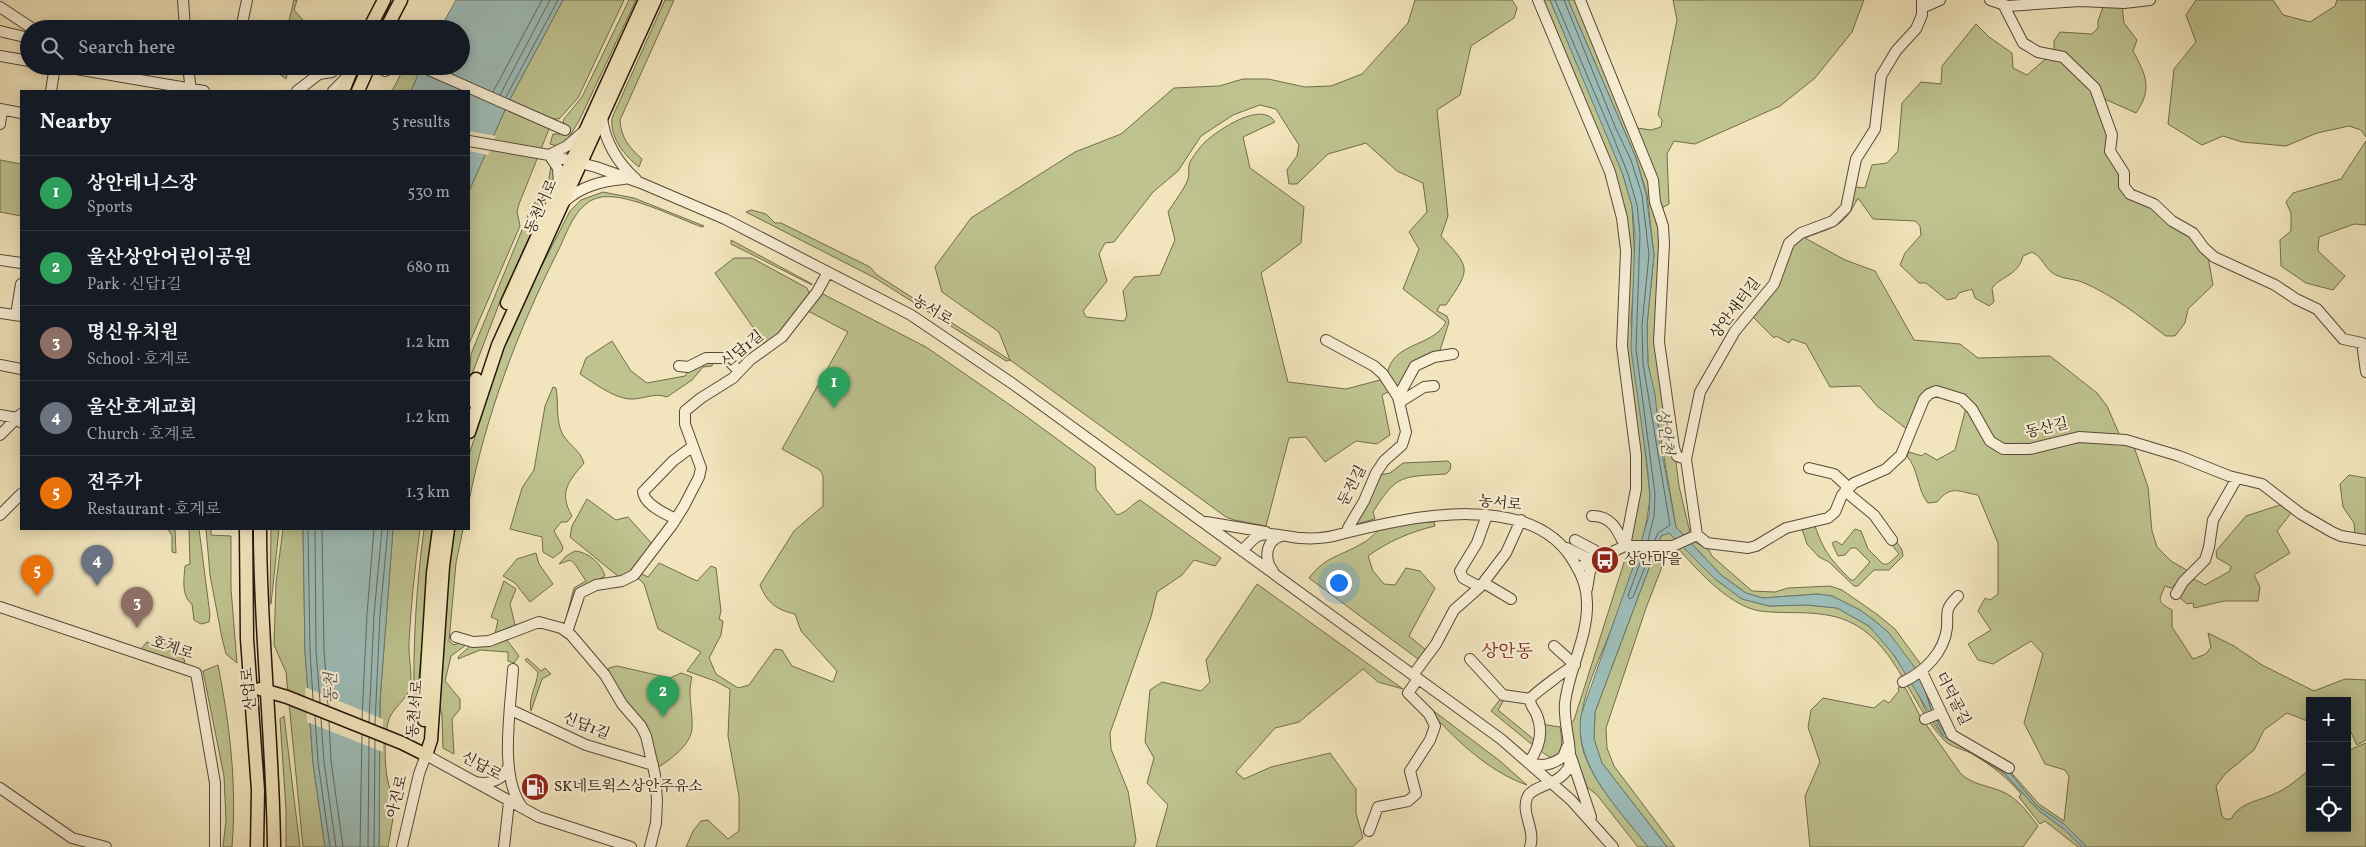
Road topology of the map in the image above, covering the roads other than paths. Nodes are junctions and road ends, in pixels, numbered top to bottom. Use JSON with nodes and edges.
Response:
{"nodes":[{"id":1,"x":183,"y":0,"type":"edge"},
{"id":2,"x":247,"y":0,"type":"edge"},
{"id":3,"x":384,"y":0,"type":"edge"},
{"id":4,"x":401,"y":0,"type":"edge"},
{"id":5,"x":645,"y":0,"type":"edge"},
{"id":6,"x":655,"y":0,"type":"edge"},
{"id":7,"x":1538,"y":0,"type":"edge"},
{"id":8,"x":1580,"y":0,"type":"edge"},
{"id":9,"x":1940,"y":0,"type":"edge"},
{"id":10,"x":1990,"y":0,"type":"edge"},
{"id":11,"x":2150,"y":0,"type":"edge"},
{"id":12,"x":1922,"y":4,"type":"edge"},
{"id":13,"x":2004,"y":6,"type":"junction"},
{"id":14,"x":0,"y":7,"type":"edge"},
{"id":15,"x":184,"y":20,"type":"edge"},
{"id":16,"x":243,"y":20,"type":"edge"},
{"id":17,"x":374,"y":20,"type":"edge"},
{"id":18,"x":391,"y":20,"type":"edge"},
{"id":19,"x":20,"y":21,"type":"edge"},
{"id":20,"x":0,"y":31,"type":"edge"},
{"id":21,"x":20,"y":36,"type":"edge"},
{"id":22,"x":0,"y":56,"type":"edge"},
{"id":23,"x":20,"y":59,"type":"edge"},
{"id":24,"x":55,"y":75,"type":"edge"},
{"id":25,"x":107,"y":75,"type":"edge"},
{"id":26,"x":189,"y":75,"type":"edge"},
{"id":27,"x":323,"y":75,"type":"edge"},
{"id":28,"x":347,"y":75,"type":"edge"},
{"id":29,"x":350,"y":75,"type":"edge"},
{"id":30,"x":365,"y":75,"type":"edge"},
{"id":31,"x":440,"y":75,"type":"edge"},
{"id":32,"x":135,"y":80,"type":"junction"},
{"id":33,"x":51,"y":90,"type":"edge"},
{"id":34,"x":135,"y":90,"type":"edge"},
{"id":35,"x":191,"y":90,"type":"edge"},
{"id":36,"x":299,"y":90,"type":"edge"},
{"id":37,"x":334,"y":90,"type":"edge"},
{"id":38,"x":343,"y":90,"type":"edge"},
{"id":39,"x":359,"y":90,"type":"edge"},
{"id":40,"x":1,"y":110,"type":"edge"},
{"id":41,"x":20,"y":113,"type":"edge"},
{"id":42,"x":602,"y":116,"type":"junction"},
{"id":43,"x":0,"y":124,"type":"edge"},
{"id":44,"x":565,"y":130,"type":"dead end"},
{"id":45,"x":584,"y":132,"type":"junction"},
{"id":46,"x":470,"y":141,"type":"edge"},
{"id":47,"x":549,"y":155,"type":"junction"},
{"id":48,"x":575,"y":161,"type":"junction"},
{"id":49,"x":628,"y":178,"type":"junction"},
{"id":50,"x":641,"y":183,"type":"junction"},
{"id":51,"x":559,"y":185,"type":"junction"},
{"id":52,"x":560,"y":206,"type":"junction"},
{"id":53,"x":0,"y":260,"type":"edge"},
{"id":54,"x":20,"y":263,"type":"edge"},
{"id":55,"x":828,"y":272,"type":"junction"},
{"id":56,"x":20,"y":300,"type":"edge"},
{"id":57,"x":0,"y":313,"type":"edge"},
{"id":58,"x":19,"y":316,"type":"edge"},
{"id":59,"x":1326,"y":340,"type":"dead end"},
{"id":60,"x":1453,"y":354,"type":"dead end"},
{"id":61,"x":0,"y":365,"type":"edge"},
{"id":62,"x":679,"y":366,"type":"dead end"},
{"id":63,"x":20,"y":368,"type":"edge"},
{"id":64,"x":739,"y":372,"type":"junction"},
{"id":65,"x":2366,"y":372,"type":"edge"},
{"id":66,"x":1434,"y":386,"type":"dead end"},
{"id":67,"x":470,"y":398,"type":"edge"},
{"id":68,"x":1399,"y":400,"type":"junction"},
{"id":69,"x":0,"y":416,"type":"edge"},
{"id":70,"x":20,"y":418,"type":"edge"},
{"id":71,"x":470,"y":429,"type":"edge"},
{"id":72,"x":0,"y":435,"type":"edge"},
{"id":73,"x":693,"y":446,"type":"junction"},
{"id":74,"x":1686,"y":459,"type":"junction"},
{"id":75,"x":1810,"y":468,"type":"dead end"},
{"id":76,"x":2237,"y":478,"type":"junction"},
{"id":77,"x":1847,"y":490,"type":"junction"},
{"id":78,"x":20,"y":495,"type":"edge"},
{"id":79,"x":0,"y":514,"type":"edge"},
{"id":80,"x":1191,"y":514,"type":"junction"},
{"id":81,"x":1487,"y":515,"type":"junction"},
{"id":82,"x":1592,"y":516,"type":"dead end"},
{"id":83,"x":676,"y":519,"type":"junction"},
{"id":84,"x":1521,"y":520,"type":"junction"},
{"id":85,"x":246,"y":530,"type":"edge"},
{"id":86,"x":260,"y":530,"type":"edge"},
{"id":87,"x":439,"y":530,"type":"edge"},
{"id":88,"x":448,"y":530,"type":"edge"},
{"id":89,"x":1348,"y":532,"type":"junction"},
{"id":90,"x":1282,"y":536,"type":"junction"},
{"id":91,"x":1695,"y":536,"type":"junction"},
{"id":92,"x":1575,"y":540,"type":"dead end"},
{"id":93,"x":1892,"y":540,"type":"dead end"},
{"id":94,"x":2366,"y":540,"type":"edge"},
{"id":95,"x":1627,"y":545,"type":"junction"},
{"id":96,"x":1563,"y":546,"type":"junction"},
{"id":97,"x":1242,"y":551,"type":"junction"},
{"id":98,"x":1600,"y":558,"type":"junction"},
{"id":99,"x":1578,"y":568,"type":"junction"},
{"id":100,"x":1278,"y":577,"type":"junction"},
{"id":101,"x":1482,"y":585,"type":"junction"},
{"id":102,"x":1587,"y":593,"type":"junction"},
{"id":103,"x":2176,"y":594,"type":"dead end"},
{"id":104,"x":1958,"y":596,"type":"dead end"},
{"id":105,"x":1511,"y":599,"type":"dead end"},
{"id":106,"x":0,"y":607,"type":"edge"},
{"id":107,"x":567,"y":632,"type":"junction"},
{"id":108,"x":456,"y":638,"type":"dead end"},
{"id":109,"x":1554,"y":646,"type":"dead end"},
{"id":110,"x":1470,"y":659,"type":"dead end"},
{"id":111,"x":1575,"y":665,"type":"junction"},
{"id":112,"x":513,"y":669,"type":"dead end"},
{"id":113,"x":1921,"y":673,"type":"junction"},
{"id":114,"x":1416,"y":677,"type":"junction"},
{"id":115,"x":1905,"y":682,"type":"dead end"},
{"id":116,"x":250,"y":687,"type":"junction"},
{"id":117,"x":272,"y":692,"type":"junction"},
{"id":118,"x":1530,"y":699,"type":"junction"},
{"id":119,"x":511,"y":710,"type":"junction"},
{"id":120,"x":1568,"y":748,"type":"junction"},
{"id":121,"x":426,"y":755,"type":"junction"},
{"id":122,"x":1529,"y":762,"type":"junction"},
{"id":123,"x":653,"y":766,"type":"junction"},
{"id":124,"x":508,"y":767,"type":"junction"},
{"id":125,"x":2009,"y":768,"type":"dead end"},
{"id":126,"x":472,"y":781,"type":"junction"},
{"id":127,"x":1553,"y":783,"type":"junction"},
{"id":128,"x":0,"y":788,"type":"edge"},
{"id":129,"x":509,"y":802,"type":"junction"},
{"id":130,"x":525,"y":810,"type":"junction"},
{"id":131,"x":1596,"y":826,"type":"junction"},
{"id":132,"x":1369,"y":831,"type":"dead end"},
{"id":133,"x":106,"y":847,"type":"edge"},
{"id":134,"x":215,"y":847,"type":"edge"},
{"id":135,"x":257,"y":847,"type":"edge"},
{"id":136,"x":274,"y":847,"type":"edge"},
{"id":137,"x":402,"y":847,"type":"edge"},
{"id":138,"x":504,"y":847,"type":"edge"},
{"id":139,"x":631,"y":847,"type":"edge"},
{"id":140,"x":650,"y":847,"type":"edge"},
{"id":141,"x":1530,"y":847,"type":"edge"},
{"id":142,"x":1613,"y":847,"type":"edge"}],
"edges":[{"from":1,"to":15,"type":"street"},
{"from":2,"to":16,"type":"street"},
{"from":3,"to":17,"type":"main road"},
{"from":4,"to":18,"type":"main road"},
{"from":5,"to":45,"type":"main road","name":"동천서로"},
{"from":6,"to":42,"type":"main road","name":"동천서로"},
{"from":7,"to":95,"type":"street"},
{"from":8,"to":74,"type":"street"},
{"from":9,"to":12,"type":"street"},
{"from":10,"to":13,"type":"street"},
{"from":11,"to":13,"type":"street"},
{"from":12,"to":74,"type":"street","name":"상안새터길"},
{"from":13,"to":65,"type":"street"},
{"from":14,"to":19,"type":"street"},
{"from":20,"to":21,"type":"street"},
{"from":22,"to":23,"type":"street"},
{"from":24,"to":33,"type":"street"},
{"from":25,"to":32,"type":"street"},
{"from":26,"to":35,"type":"street"},
{"from":27,"to":36,"type":"street"},
{"from":28,"to":37,"type":"street"},
{"from":29,"to":38,"type":"main road"},
{"from":30,"to":39,"type":"main road"},
{"from":31,"to":44,"type":"street"},
{"from":32,"to":34,"type":"street"},
{"from":32,"to":35,"type":"street"},
{"from":40,"to":41,"type":"street"},
{"from":40,"to":43,"type":"street"},
{"from":42,"to":48,"type":"main road","name":"동천서로"},
{"from":42,"to":50,"type":"street"},
{"from":45,"to":47,"type":"street"},
{"from":45,"to":48,"type":"main road","name":"동천서로"},
{"from":46,"to":47,"type":"street","name":"농서로"},
{"from":47,"to":48,"type":"street","name":"농서로"},
{"from":47,"to":51,"type":"street"},
{"from":48,"to":49,"type":"street","name":"농서로"},
{"from":48,"to":51,"type":"main road","name":"동천서로"},
{"from":48,"to":52,"type":"main road","name":"동천서로"},
{"from":49,"to":50,"type":"street","name":"농서로"},
{"from":49,"to":52,"type":"street"},
{"from":50,"to":55,"type":"street","name":"농서로"},
{"from":51,"to":67,"type":"main road","name":"동천서로"},
{"from":52,"to":71,"type":"main road","name":"동천서로"},
{"from":53,"to":54,"type":"street"},
{"from":55,"to":64,"type":"street","name":"신답1길"},
{"from":55,"to":80,"type":"street","name":"농서로"},
{"from":56,"to":58,"type":"street"},
{"from":57,"to":58,"type":"street"},
{"from":59,"to":68,"type":"street","name":"둔전길"},
{"from":60,"to":68,"type":"street"},
{"from":61,"to":63,"type":"street"},
{"from":62,"to":64,"type":"street"},
{"from":64,"to":73,"type":"street","name":"신답1길"},
{"from":66,"to":68,"type":"street"},
{"from":68,"to":89,"type":"street","name":"둔전길"},
{"from":69,"to":70,"type":"street"},
{"from":70,"to":72,"type":"street"},
{"from":73,"to":83,"type":"street","name":"신답1길"},
{"from":73,"to":83,"type":"street"},
{"from":74,"to":91,"type":"street","name":"상안새터길"},
{"from":75,"to":77,"type":"street"},
{"from":76,"to":77,"type":"street","name":"동산길"},
{"from":76,"to":94,"type":"street","name":"동산길"},
{"from":76,"to":103,"type":"street"},
{"from":77,"to":91,"type":"street","name":"동산길"},
{"from":77,"to":93,"type":"street"},
{"from":78,"to":79,"type":"street"},
{"from":80,"to":90,"type":"street"},
{"from":80,"to":97,"type":"street","name":"농서로"},
{"from":81,"to":84,"type":"street","name":"농서로"},
{"from":81,"to":89,"type":"street","name":"농서로"},
{"from":81,"to":101,"type":"street"},
{"from":82,"to":95,"type":"street"},
{"from":83,"to":107,"type":"street","name":"신답1길"},
{"from":84,"to":96,"type":"street","name":"농서로"},
{"from":84,"to":101,"type":"street"},
{"from":85,"to":116,"type":"main road","name":"산업로"},
{"from":86,"to":117,"type":"main road","name":"산업로"},
{"from":87,"to":121,"type":"main road","name":"동천서로"},
{"from":88,"to":121,"type":"main road","name":"동천서로"},
{"from":89,"to":90,"type":"street","name":"농서로"},
{"from":90,"to":97,"type":"street","name":"농서로"},
{"from":90,"to":100,"type":"street"},
{"from":91,"to":95,"type":"street"},
{"from":92,"to":98,"type":"street"},
{"from":95,"to":98,"type":"street"},
{"from":96,"to":98,"type":"street"},
{"from":96,"to":99,"type":"street","name":"농서로"},
{"from":97,"to":100,"type":"street","name":"농서로"},
{"from":98,"to":99,"type":"street"},
{"from":98,"to":102,"type":"street"},
{"from":99,"to":102,"type":"street","name":"농서로"},
{"from":100,"to":114,"type":"street","name":"농서로"},
{"from":101,"to":105,"type":"street"},
{"from":101,"to":114,"type":"street"},
{"from":102,"to":111,"type":"street","name":"농서로"},
{"from":104,"to":113,"type":"street","name":"더덕골길"},
{"from":106,"to":134,"type":"street","name":"호계로"},
{"from":107,"to":108,"type":"street"},
{"from":107,"to":123,"type":"street","name":"신답1길"},
{"from":109,"to":111,"type":"street"},
{"from":110,"to":118,"type":"street"},
{"from":111,"to":118,"type":"street"},
{"from":111,"to":120,"type":"street","name":"농서로"},
{"from":112,"to":119,"type":"street"},
{"from":113,"to":115,"type":"street"},
{"from":113,"to":125,"type":"street","name":"더덕골길"},
{"from":114,"to":122,"type":"street","name":"농서로"},
{"from":114,"to":132,"type":"street"},
{"from":116,"to":117,"type":"main road","name":"신답로"},
{"from":116,"to":135,"type":"main road","name":"산업로"},
{"from":117,"to":121,"type":"main road","name":"신답로"},
{"from":117,"to":136,"type":"main road","name":"산업로"},
{"from":118,"to":122,"type":"street"},
{"from":119,"to":123,"type":"street","name":"신답1길"},
{"from":119,"to":124,"type":"street"},
{"from":120,"to":122,"type":"street"},
{"from":120,"to":127,"type":"street","name":"농서로"},
{"from":120,"to":131,"type":"street"},
{"from":121,"to":126,"type":"street","name":"신답로"},
{"from":121,"to":137,"type":"street","name":"아진로"},
{"from":122,"to":127,"type":"street","name":"농서로"},
{"from":123,"to":140,"type":"street","name":"신답1길"},
{"from":124,"to":126,"type":"street"},
{"from":124,"to":130,"type":"street"},
{"from":126,"to":129,"type":"street","name":"신답로"},
{"from":127,"to":131,"type":"street","name":"농서로"},
{"from":127,"to":141,"type":"street"},
{"from":128,"to":133,"type":"street"},
{"from":129,"to":130,"type":"street","name":"신답로"},
{"from":129,"to":138,"type":"street"},
{"from":130,"to":139,"type":"street","name":"신답로"},
{"from":131,"to":142,"type":"street","name":"농서로"}]}
